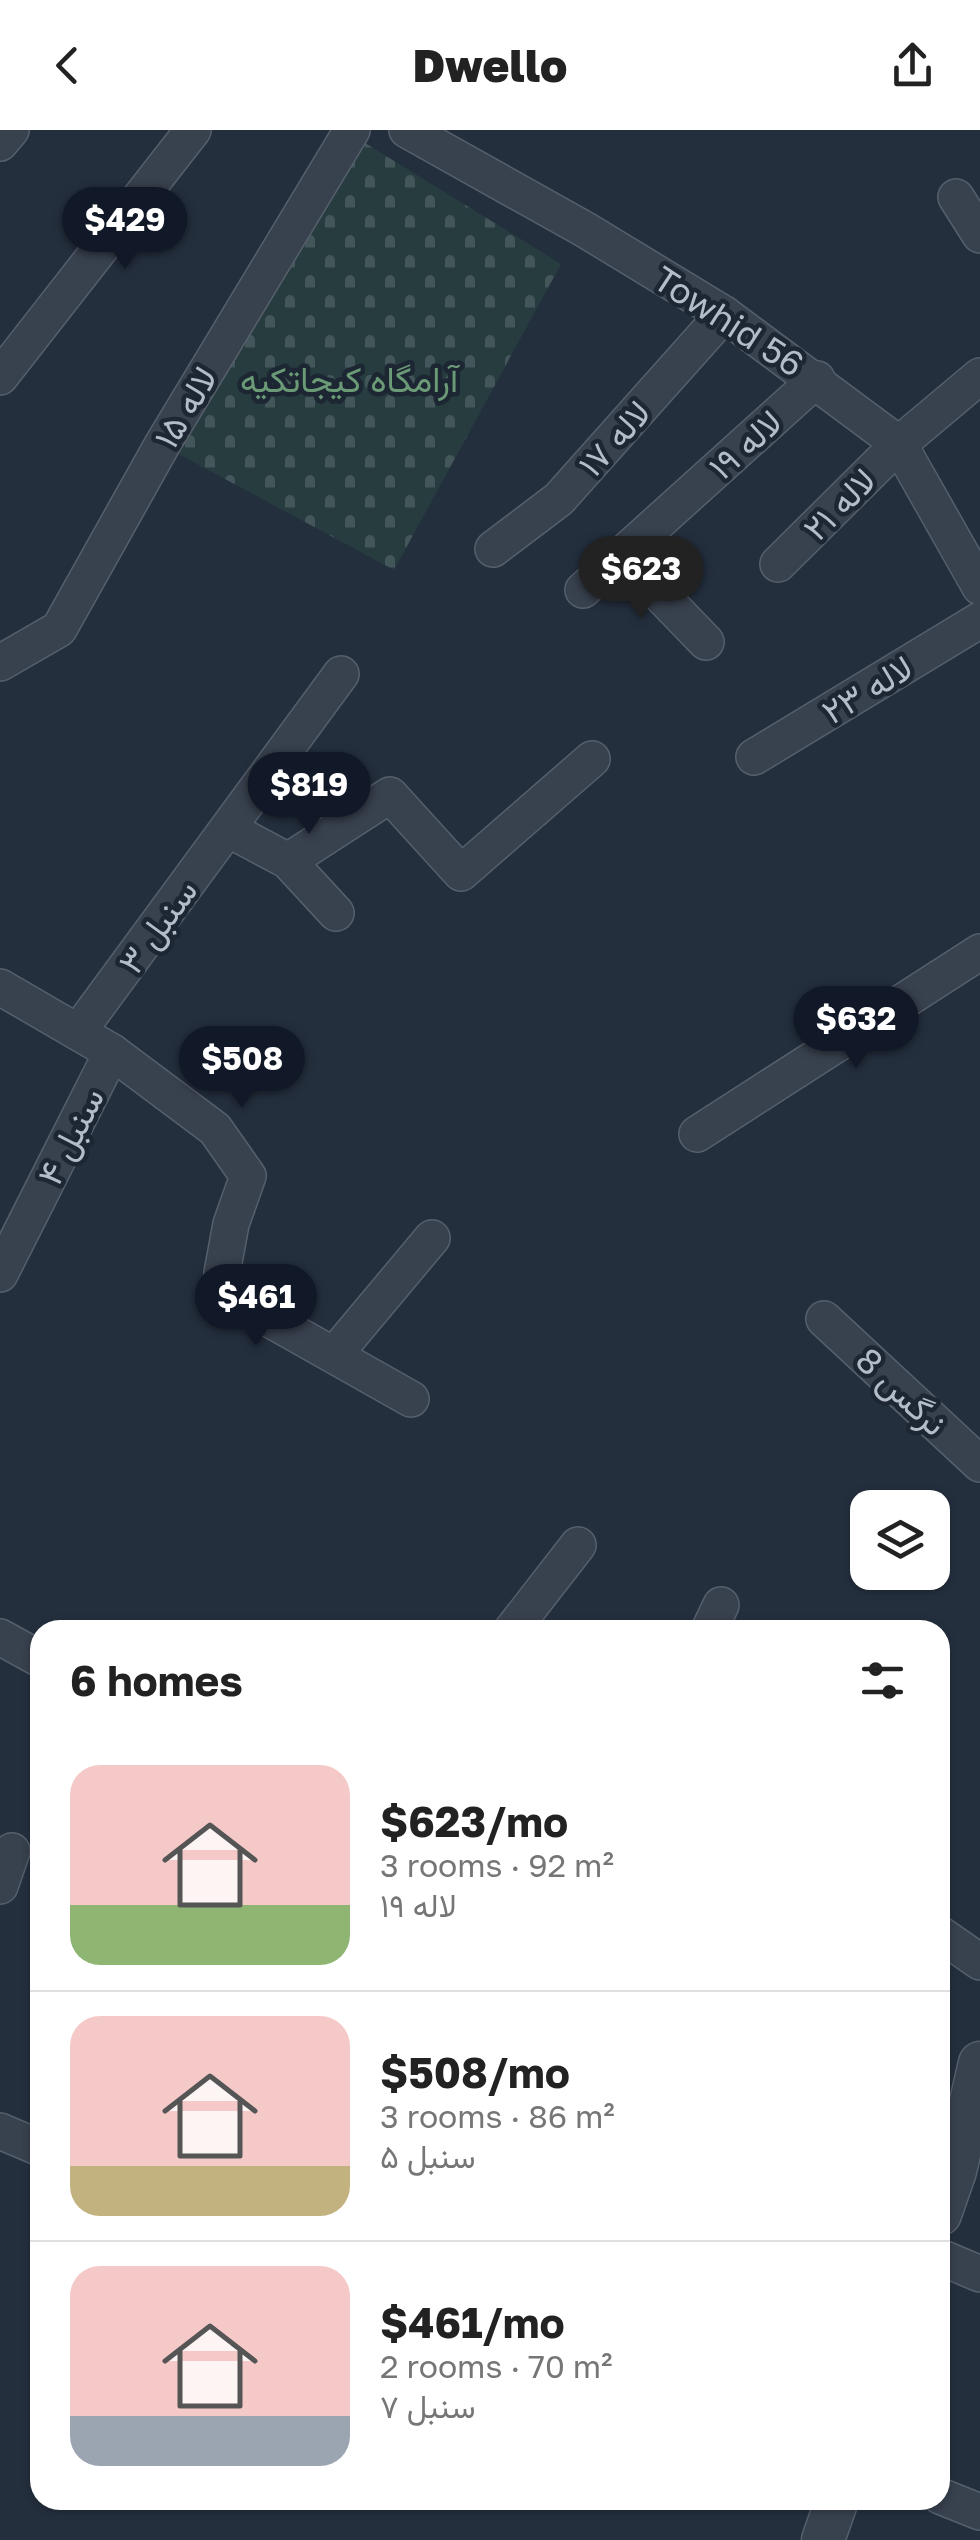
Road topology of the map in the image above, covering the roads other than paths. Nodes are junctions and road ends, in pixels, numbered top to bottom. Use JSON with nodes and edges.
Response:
{"nodes":[{"id":1,"x":10,"y":130,"type":"edge"},
{"id":2,"x":193,"y":130,"type":"edge"},
{"id":3,"x":352,"y":130,"type":"edge"},
{"id":4,"x":433,"y":135,"type":"edge"},
{"id":5,"x":0,"y":143,"type":"edge"},
{"id":6,"x":956,"y":196,"type":"dead end"},
{"id":7,"x":980,"y":235,"type":"edge"},
{"id":8,"x":724,"y":314,"type":"junction"},
{"id":9,"x":0,"y":376,"type":"edge"},
{"id":10,"x":980,"y":376,"type":"edge"},
{"id":11,"x":817,"y":378,"type":"junction"},
{"id":12,"x":899,"y":444,"type":"junction"},
{"id":13,"x":494,"y":549,"type":"dead end"},
{"id":14,"x":622,"y":555,"type":"junction"},
{"id":15,"x":778,"y":564,"type":"dead end"},
{"id":16,"x":980,"y":587,"type":"edge"},
{"id":17,"x":582,"y":590,"type":"dead end"},
{"id":18,"x":980,"y":620,"type":"edge"},
{"id":19,"x":706,"y":642,"type":"dead end"},
{"id":20,"x":0,"y":663,"type":"edge"},
{"id":21,"x":342,"y":674,"type":"dead end"},
{"id":22,"x":754,"y":757,"type":"dead end"},
{"id":23,"x":592,"y":759,"type":"dead end"},
{"id":24,"x":228,"y":829,"type":"junction"},
{"id":25,"x":288,"y":861,"type":"junction"},
{"id":26,"x":336,"y":913,"type":"dead end"},
{"id":27,"x":980,"y":952,"type":"edge"},
{"id":28,"x":0,"y":986,"type":"edge"},
{"id":29,"x":78,"y":1032,"type":"junction"},
{"id":30,"x":112,"y":1052,"type":"junction"},
{"id":31,"x":697,"y":1134,"type":"dead end"},
{"id":32,"x":432,"y":1238,"type":"dead end"},
{"id":33,"x":0,"y":1274,"type":"edge"},
{"id":34,"x":824,"y":1319,"type":"dead end"},
{"id":35,"x":334,"y":1355,"type":"junction"},
{"id":36,"x":411,"y":1399,"type":"dead end"},
{"id":37,"x":980,"y":1464,"type":"edge"},
{"id":38,"x":578,"y":1545,"type":"dead end"},
{"id":39,"x":520,"y":1620,"type":"edge"},
{"id":40,"x":0,"y":1638,"type":"edge"},
{"id":41,"x":30,"y":1654,"type":"edge"},
{"id":42,"x":12,"y":1851,"type":"dead end"},
{"id":43,"x":0,"y":1886,"type":"edge"},
{"id":44,"x":950,"y":1941,"type":"edge"},
{"id":45,"x":980,"y":1962,"type":"edge"},
{"id":46,"x":980,"y":2063,"type":"edge"},
{"id":47,"x":0,"y":2131,"type":"edge"},
{"id":48,"x":30,"y":2144,"type":"edge"},
{"id":49,"x":950,"y":2161,"type":"edge"},
{"id":50,"x":950,"y":2262,"type":"edge"},
{"id":51,"x":980,"y":2274,"type":"edge"},
{"id":52,"x":950,"y":2500,"type":"edge"},
{"id":53,"x":834,"y":2510,"type":"edge"},
{"id":54,"x":980,"y":2512,"type":"edge"},
{"id":55,"x":823,"y":2540,"type":"edge"}],
"edges":[{"from":1,"to":5,"type":"street"},
{"from":2,"to":9,"type":"street"},
{"from":3,"to":20,"type":"street","name":"لاله ۱۵"},
{"from":4,"to":8,"type":"street","name":"Towhid 56"},
{"from":6,"to":7,"type":"street"},
{"from":8,"to":11,"type":"street","name":"Towhid 56"},
{"from":8,"to":13,"type":"street","name":"لاله ۱۷"},
{"from":10,"to":12,"type":"street","name":"لاله ۲۱"},
{"from":11,"to":12,"type":"street","name":"Towhid 56"},
{"from":11,"to":14,"type":"street","name":"لاله ۱۹"},
{"from":12,"to":15,"type":"street","name":"لاله ۲۱"},
{"from":12,"to":16,"type":"street","name":"Towhid 56"},
{"from":14,"to":17,"type":"street","name":"لاله ۱۹"},
{"from":14,"to":19,"type":"street"},
{"from":18,"to":22,"type":"street","name":"لاله ۲۳"},
{"from":21,"to":24,"type":"street","name":"سنبل ۳"},
{"from":23,"to":25,"type":"street"},
{"from":24,"to":25,"type":"street"},
{"from":24,"to":29,"type":"street","name":"سنبل ۳"},
{"from":25,"to":26,"type":"street"},
{"from":27,"to":31,"type":"street"},
{"from":28,"to":29,"type":"street"},
{"from":29,"to":30,"type":"street"},
{"from":30,"to":33,"type":"street","name":"سنبل ۴"},
{"from":30,"to":35,"type":"street"},
{"from":32,"to":35,"type":"street"},
{"from":34,"to":37,"type":"street","name":"نرگس 8"},
{"from":35,"to":36,"type":"street"},
{"from":38,"to":39,"type":"street"},
{"from":40,"to":41,"type":"street"},
{"from":42,"to":43,"type":"street"},
{"from":44,"to":45,"type":"street"},
{"from":46,"to":49,"type":"street"},
{"from":47,"to":48,"type":"street"},
{"from":50,"to":51,"type":"street"},
{"from":52,"to":54,"type":"street"},
{"from":53,"to":55,"type":"street"}]}
